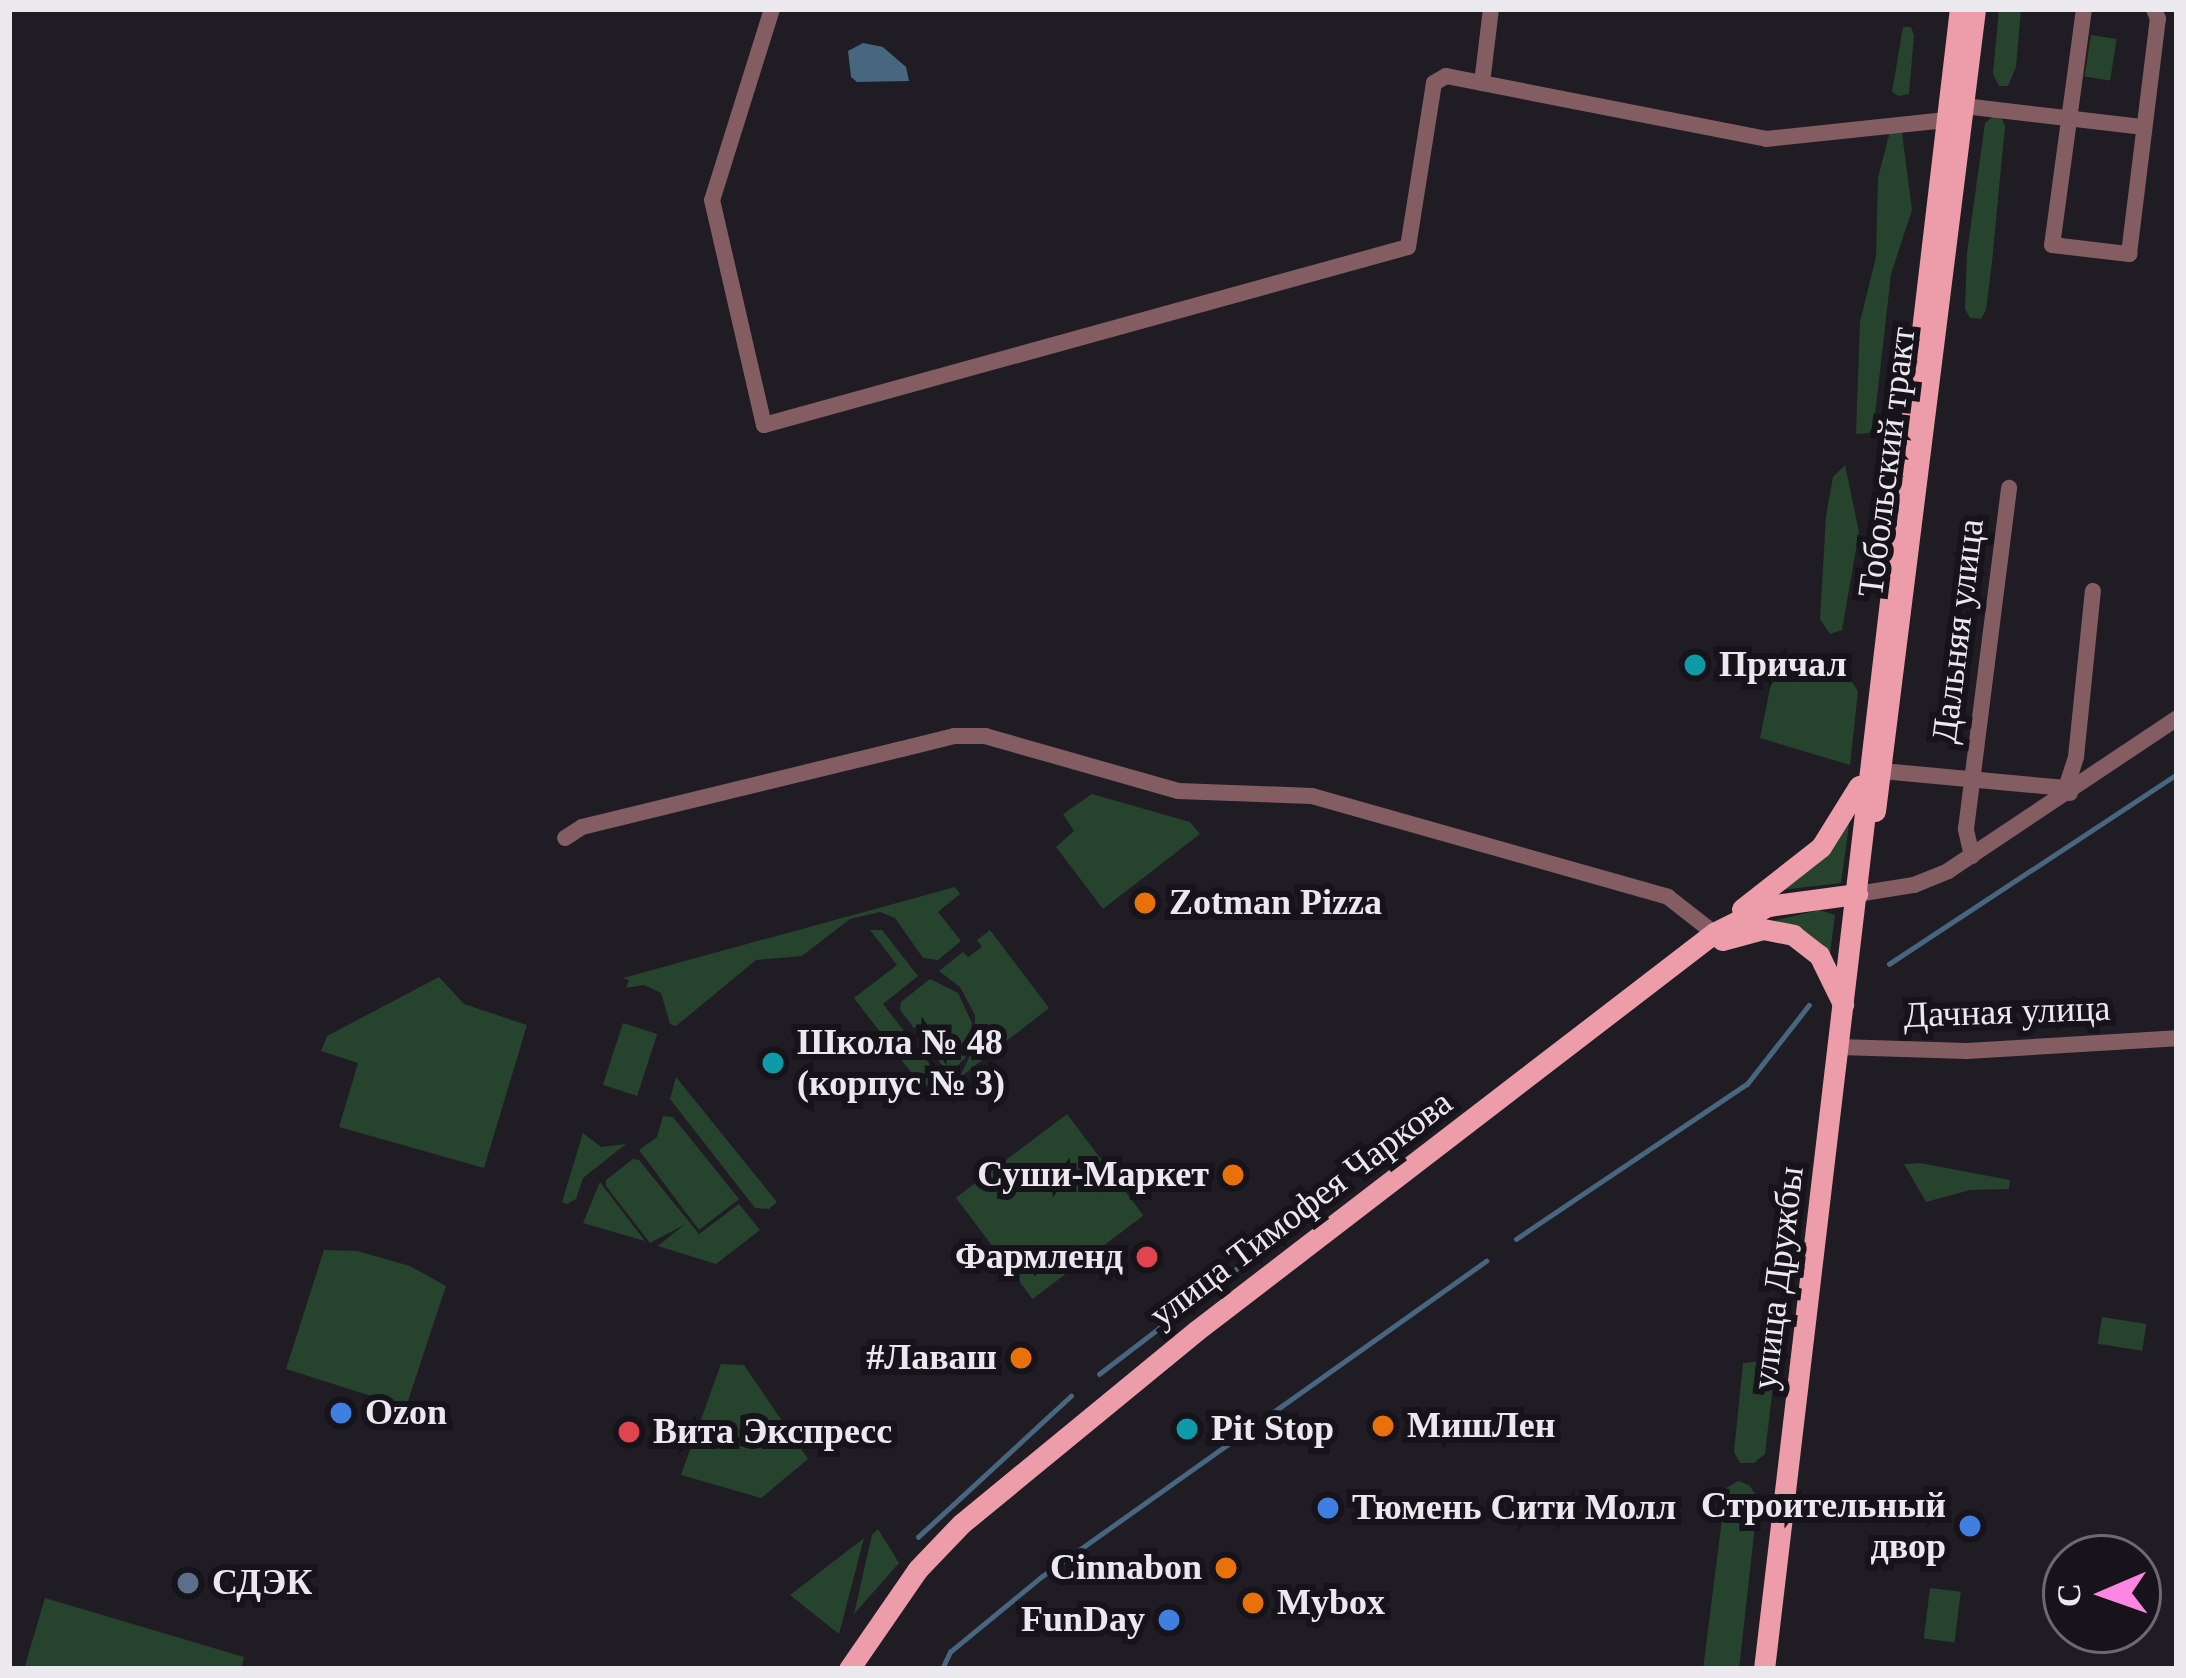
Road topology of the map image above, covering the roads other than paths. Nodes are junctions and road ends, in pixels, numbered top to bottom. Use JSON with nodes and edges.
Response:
{"nodes":[{"id":1,"x":772,"y":9,"type":"edge"},
{"id":2,"x":1491,"y":9,"type":"edge"},
{"id":3,"x":1960,"y":9,"type":"edge"},
{"id":4,"x":1975,"y":9,"type":"edge"},
{"id":5,"x":2084,"y":9,"type":"edge"},
{"id":6,"x":2154,"y":9,"type":"edge"},
{"id":7,"x":1482,"y":83,"type":"junction"},
{"id":8,"x":1955,"y":113,"type":"junction"},
{"id":9,"x":2068,"y":119,"type":"junction"},
{"id":10,"x":2144,"y":127,"type":"junction"},
{"id":11,"x":2009,"y":488,"type":"dead end"},
{"id":12,"x":2093,"y":591,"type":"dead end"},
{"id":13,"x":2177,"y":718,"type":"edge"},
{"id":14,"x":1874,"y":770,"type":"junction"},
{"id":15,"x":1973,"y":782,"type":"junction"},
{"id":16,"x":2068,"y":790,"type":"junction"},
{"id":17,"x":565,"y":838,"type":"dead end"},
{"id":18,"x":1972,"y":856,"type":"junction"},
{"id":19,"x":1857,"y":894,"type":"junction"},
{"id":20,"x":1714,"y":933,"type":"junction"},
{"id":21,"x":1684,"y":959,"type":"junction"},
{"id":22,"x":1843,"y":1006,"type":"junction"},
{"id":23,"x":2177,"y":1038,"type":"edge"},
{"id":24,"x":1839,"y":1047,"type":"junction"},
{"id":25,"x":849,"y":1669,"type":"edge"},
{"id":26,"x":1764,"y":1669,"type":"edge"}],
"edges":[{"from":1,"to":7,"type":"street"},
{"from":2,"to":7,"type":"street"},
{"from":3,"to":8,"type":"main road","name":"Тобольский тракт"},
{"from":4,"to":8,"type":"main road","name":"Тобольский тракт"},
{"from":5,"to":9,"type":"street"},
{"from":6,"to":10,"type":"street"},
{"from":7,"to":8,"type":"street"},
{"from":8,"to":9,"type":"street"},
{"from":8,"to":14,"type":"main road","name":"Тобольский тракт"},
{"from":9,"to":10,"type":"street"},
{"from":9,"to":10,"type":"street"},
{"from":11,"to":15,"type":"street","name":"Дальняя улица"},
{"from":12,"to":16,"type":"street"},
{"from":13,"to":16,"type":"street"},
{"from":14,"to":15,"type":"street","name":"Дальняя улица"},
{"from":14,"to":19,"type":"main road","name":"Тобольский тракт"},
{"from":14,"to":20,"type":"main road"},
{"from":15,"to":16,"type":"street","name":"Дальняя улица"},
{"from":15,"to":18,"type":"street","name":"Дальняя улица"},
{"from":16,"to":18,"type":"street"},
{"from":17,"to":20,"type":"street"},
{"from":18,"to":19,"type":"street"},
{"from":19,"to":20,"type":"main road","name":"улица Тимофея Чаркова"},
{"from":19,"to":22,"type":"main road","name":"улица Дружбы"},
{"from":20,"to":21,"type":"main road","name":"улица Тимофея Чаркова"},
{"from":21,"to":22,"type":"main road"},
{"from":21,"to":25,"type":"main road","name":"улица Тимофея Чаркова"},
{"from":22,"to":24,"type":"main road","name":"улица Дружбы"},
{"from":23,"to":24,"type":"street","name":"Дачная улица"},
{"from":24,"to":26,"type":"main road","name":"улица Дружбы"}]}
